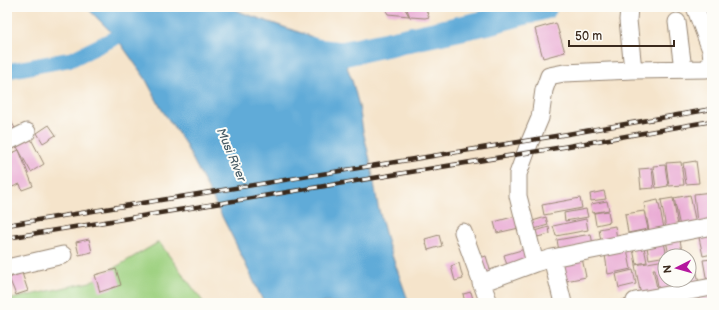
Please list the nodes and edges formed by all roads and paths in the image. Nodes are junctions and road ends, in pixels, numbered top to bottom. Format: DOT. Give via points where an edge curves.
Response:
graph roads {
  1 [pos="629,7"];
  2 [pos="694,7"];
  3 [pos="677,22"];
  4 [pos="712,60"];
  5 [pos="684,69"];
  6 [pos="633,70"];
  7 [pos="27,132"];
  8 [pos="7,142"];
  9 [pos="712,226"];
  10 [pos="463,232"];
  11 [pos="63,255"];
  12 [pos="552,258"];
  13 [pos="535,263"];
  14 [pos="7,268"];
  15 [pos="481,283"];
  16 [pos="712,288"];
  17 [pos="635,301"];
  18 [pos="489,303"];
  19 [pos="563,303"];
  1 -- 6 [label="street"];
  2 -- 4 [label="street" via="711,50"];
  3 -- 5 [label="street"];
  4 -- 5 [label="street" via="706,69"];
  5 -- 6 [label="street"];
  6 -- 13 [label="street" via="549,76 540,118 518,174 518,196"];
  7 -- 8 [label="street"];
  9 -- 12 [label="street"];
  10 -- 15 [label="street"];
  11 -- 14 [label="street"];
  12 -- 13 [label="street"];
  12 -- 19 [label="street"];
  13 -- 15 [label="street"];
  15 -- 18 [label="street"];
  16 -- 17 [label="street"];
}
